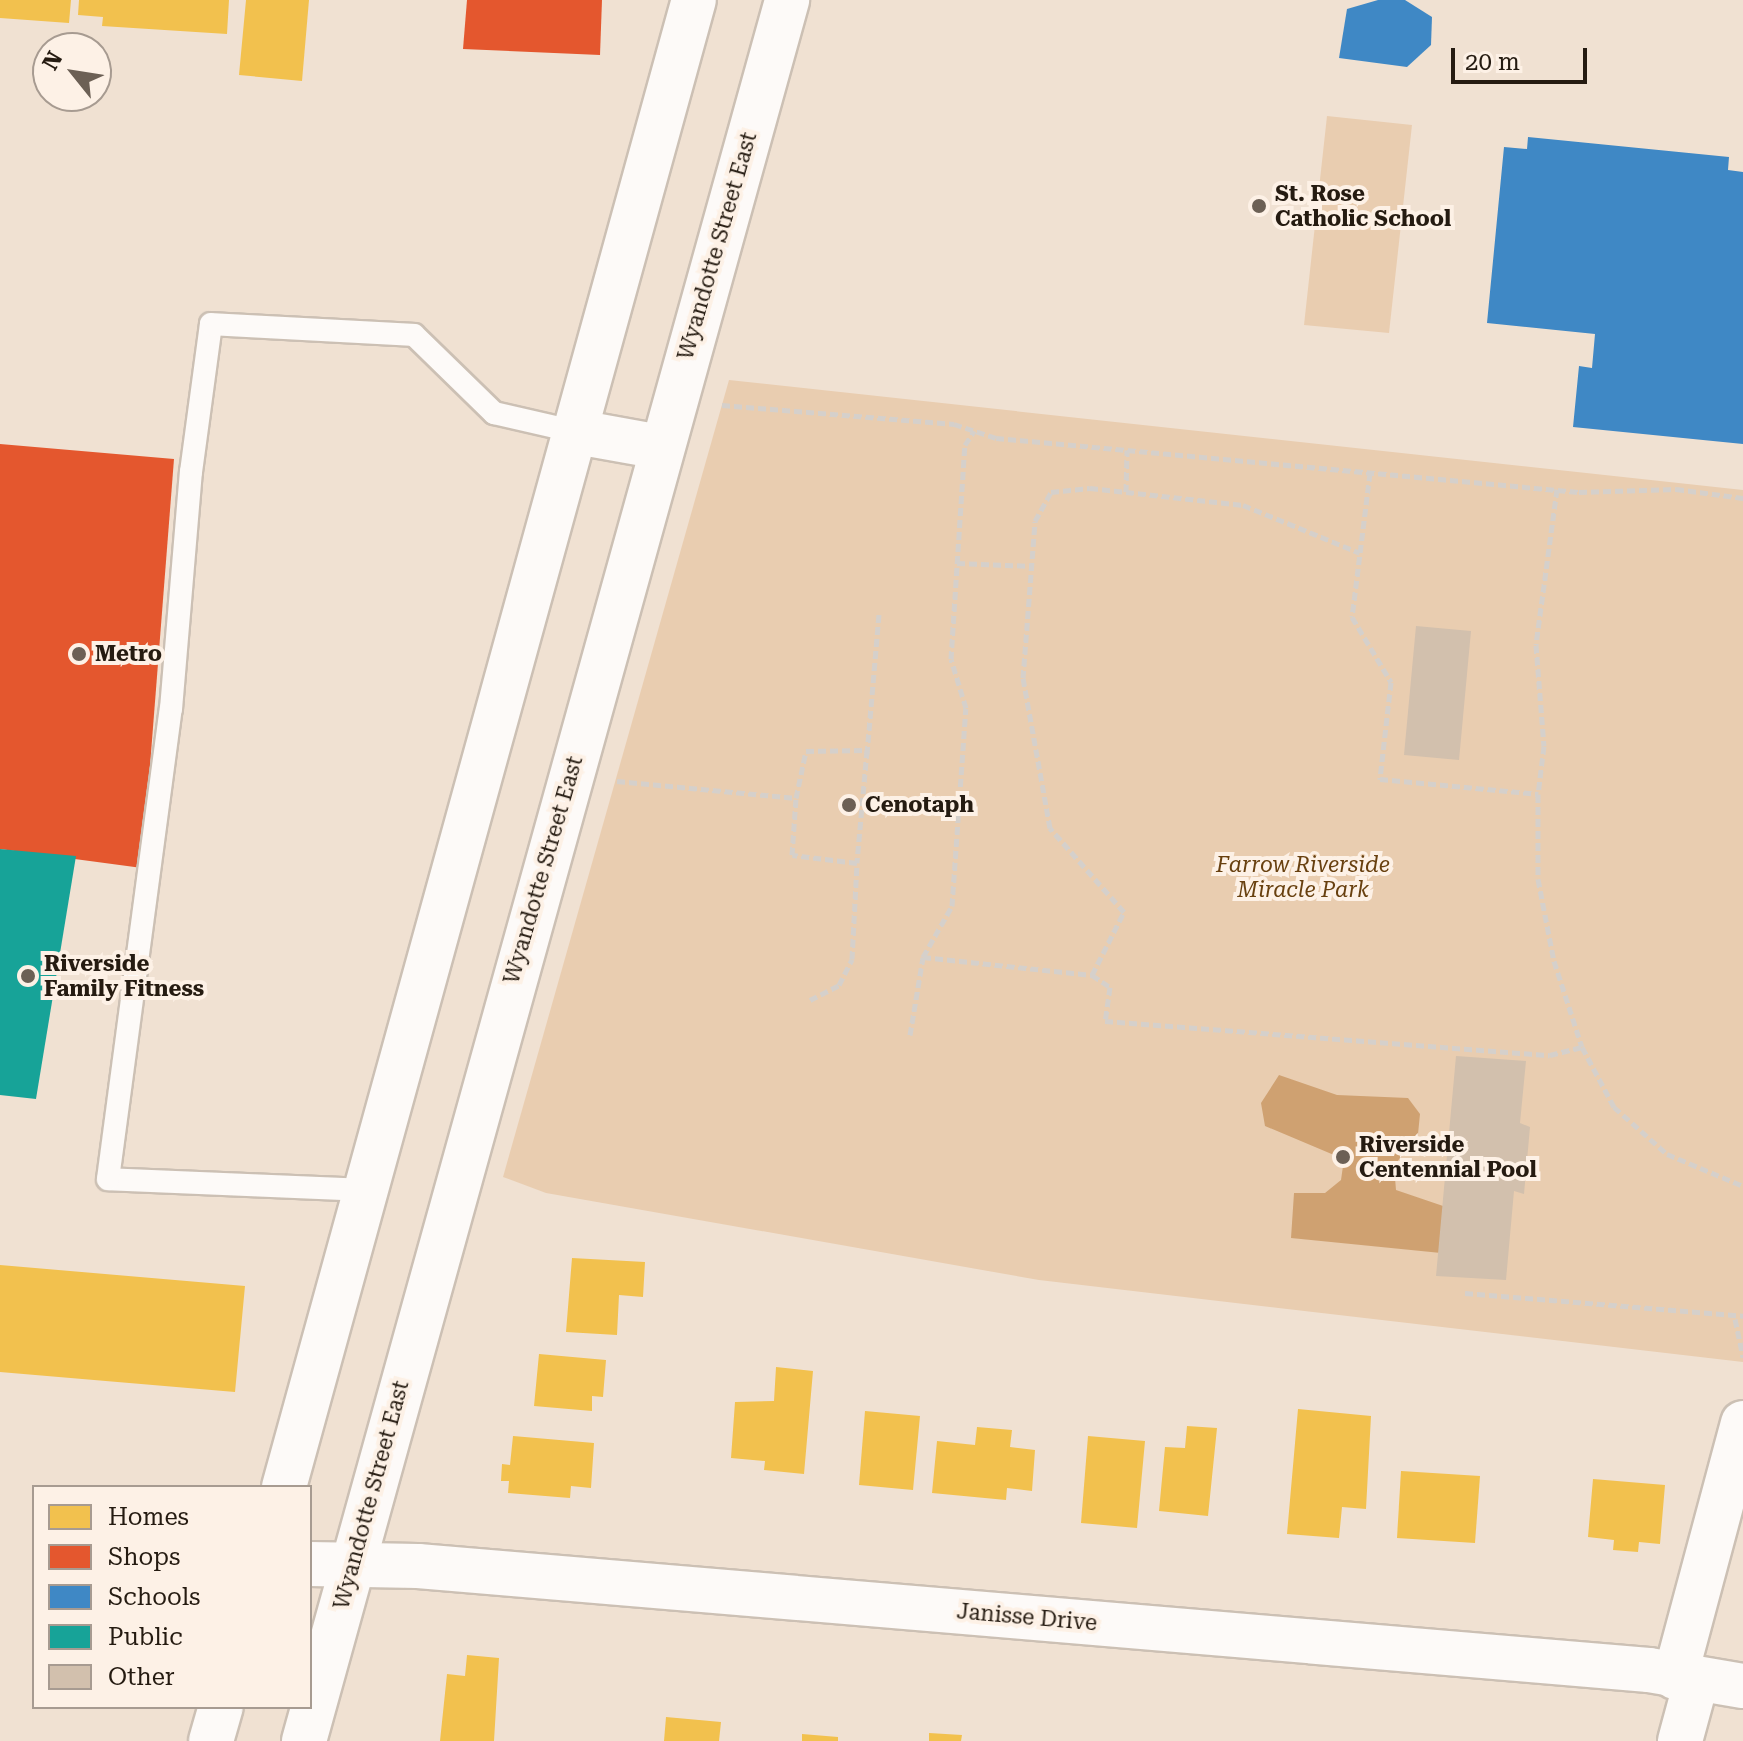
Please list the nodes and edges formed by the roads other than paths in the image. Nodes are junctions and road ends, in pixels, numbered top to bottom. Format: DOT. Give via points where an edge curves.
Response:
graph roads {
  1 [pos="694,0"];
  2 [pos="787,0"];
  3 [pos="577,432"];
  4 [pos="660,447"];
  5 [pos="368,1190"];
  6 [pos="1743,1423"];
  7 [pos="285,1485"];
  8 [pos="331,1566"];
  9 [pos="1685,1679"];
  10 [pos="1743,1686"];
  11 [pos="312,1689"];
  12 [pos="220,1709"];
  13 [pos="309,1709"];
  14 [pos="211,1741"];
  15 [pos="304,1741"];
  16 [pos="1680,1741"];
  1 -- 3 [label="main road"];
  2 -- 4 [label="main road, Wyandotte Street East"];
  3 -- 4 [label="main road"];
  3 -- 5 [label="main road"];
  3 -- 5 [label="lane" via="494,413 414,335 211,324 191,472 171,709 108,1179"];
  4 -- 8 [label="main road, Wyandotte Street East"];
  5 -- 7 [label="main road"];
  6 -- 9 [label="main road"];
  8 -- 9 [label="main road, Janisse Drive" via="450,1568 1649,1670"];
  8 -- 11 [label="main road, Wyandotte Street East"];
  9 -- 10 [label="main road, Janisse Drive"];
  9 -- 16 [label="main road"];
  12 -- 14 [label="main road"];
  13 -- 15 [label="main road, Wyandotte Street East"];
}
